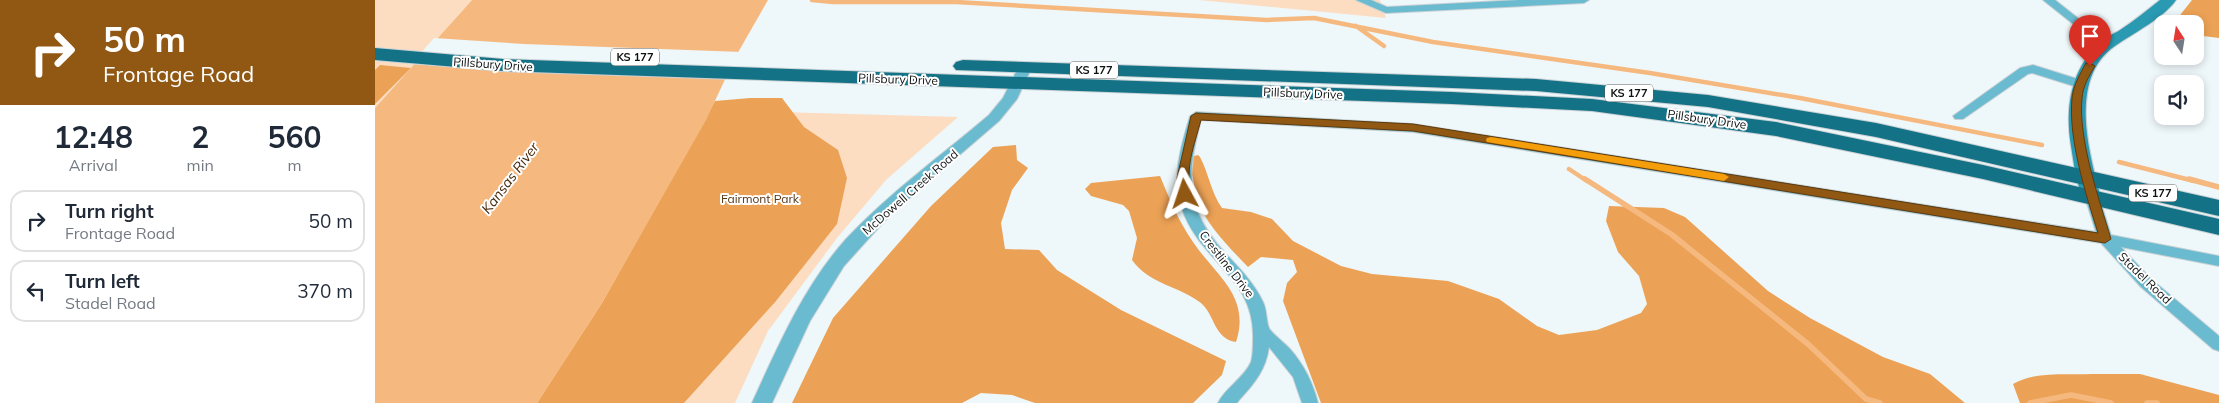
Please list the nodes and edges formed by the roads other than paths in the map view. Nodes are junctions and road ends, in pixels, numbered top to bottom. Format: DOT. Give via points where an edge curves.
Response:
graph roads {
  1 [pos="1361,0"];
  2 [pos="1585,0"];
  3 [pos="2048,0"];
  4 [pos="2169,0"];
  5 [pos="375,41"];
  6 [pos="2106,45"];
  7 [pos="375,54"];
  8 [pos="891,72"];
  9 [pos="1021,76"];
  10 [pos="2080,84"];
  11 [pos="1959,116"];
  12 [pos="2089,187"];
  13 [pos="2219,208"];
  14 [pos="2219,227"];
  15 [pos="2105,239"];
  16 [pos="2219,261"];
  17 [pos="1263,332"];
  18 [pos="2219,345"];
  19 [pos="762,403"];
  20 [pos="1226,403"];
  21 [pos="1310,403"];
  1 -- 2 [label="street" via="1386,10"];
  3 -- 6 [label="street"];
  4 -- 6 [label="main road"];
  5 -- 8 [label="highway, Pillsbury Drive / KS 177" via="505,52"];
  6 -- 10 [label="main road"];
  7 -- 8 [label="highway, Pillsbury Drive / KS 177" via="503,65"];
  8 -- 9 [label="highway, Pillsbury Drive / KS 177"];
  9 -- 12 [label="highway, Pillsbury Drive / KS 177" via="1536,85 1624,92 1708,101 1858,127"];
  9 -- 19 [label="street, McDowell Creek Road" via="1010,99 995,118 875,219 850,246 796,327"];
  10 -- 11 [label="street" via="2033,69 2024,71"];
  10 -- 12 [label="main road" via="2077,118"];
  12 -- 13 [label="highway, Pillsbury Drive / KS 177"];
  12 -- 14 [label="highway, Pillsbury Drive / KS 177"];
  12 -- 15 [label="street, Stadel Road"];
  15 -- 16 [label="street"];
  15 -- 17 [label="street, Crestline Drive" via="1413,128 1196,116 1182,178 1189,210 1203,236 1241,278 1259,306"];
  15 -- 18 [label="street, Stadel Road" via="2146,283"];
  17 -- 20 [label="street, Crestline Drive" via="1259,362"];
  17 -- 21 [label="street" via="1287,354"];
}
